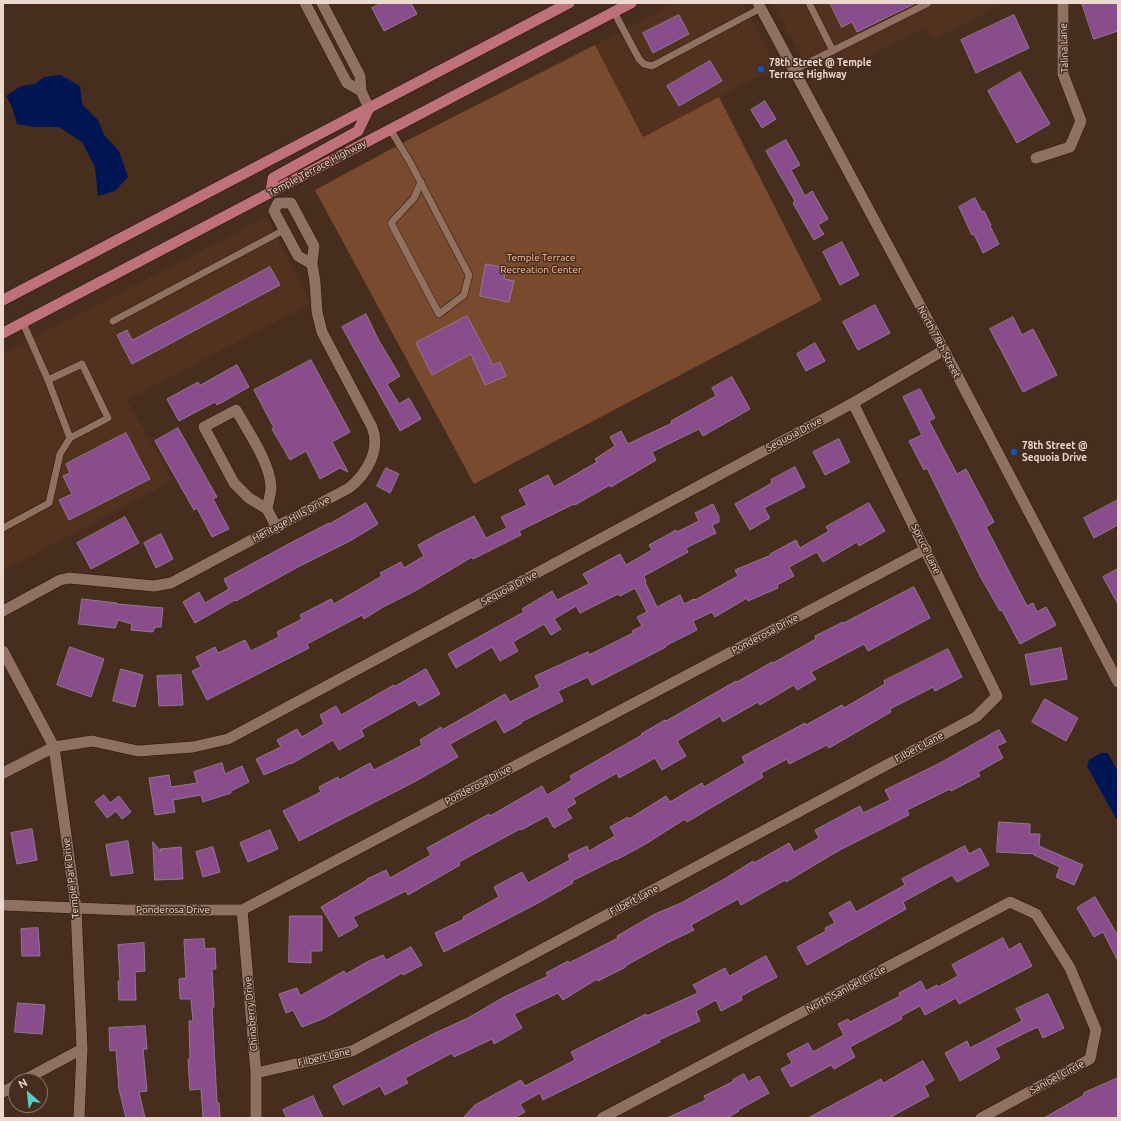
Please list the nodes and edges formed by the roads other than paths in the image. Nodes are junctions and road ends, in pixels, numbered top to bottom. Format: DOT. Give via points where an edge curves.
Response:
graph roads {
  1 [pos="305,3"];
  2 [pos="322,3"];
  3 [pos="569,3"];
  4 [pos="631,3"];
  5 [pos="809,3"];
  6 [pos="928,3"];
  7 [pos="1063,3"];
  8 [pos="759,6"];
  9 [pos="614,12"];
  10 [pos="833,51"];
  11 [pos="794,70"];
  12 [pos="360,91"];
  13 [pos="369,108"];
  14 [pos="390,129"];
  15 [pos="1036,158"];
  16 [pos="421,182"];
  17 [pos="272,192"];
  18 [pos="278,203"];
  19 [pos="284,230"];
  20 [pos="312,264"];
  21 [pos="3,300"];
  22 [pos="113,321"];
  23 [pos="23,322"];
  24 [pos="3,333"];
  25 [pos="944,350"];
  26 [pos="48,380"];
  27 [pos="853,403"];
  28 [pos="70,438"];
  29 [pos="267,509"];
  30 [pos="3,528"];
  31 [pos="277,528"];
  32 [pos="926,549"];
  33 [pos="3,611"];
  34 [pos="3,651"];
  35 [pos="1118,682"];
  36 [pos="997,696"];
  37 [pos="54,747"];
  38 [pos="3,774"];
  39 [pos="3,905"];
  40 [pos="76,908"];
  41 [pos="242,910"];
  42 [pos="1070,968"];
  43 [pos="82,1049"];
  44 [pos="37,1073"];
  45 [pos="256,1073"];
  46 [pos="79,1118"];
  47 [pos="256,1118"];
  48 [pos="602,1118"];
  49 [pos="981,1118"];
  1 -- 12 [label="street" via="347,83"];
  2 -- 12 [label="street" via="360,76"];
  3 -- 13 [label="main road"];
  4 -- 9 [label="main road, Temple Terrace Highway"];
  5 -- 10 [label="lane"];
  6 -- 10 [label="lane"];
  7 -- 15 [label="street, Talina Lane" via="1063,74 1081,121 1070,147"];
  8 -- 9 [label="lane" via="652,66 644,64 639,59"];
  8 -- 11 [label="street, North 78th Street"];
  9 -- 14 [label="main road, Temple Terrace Highway"];
  10 -- 11 [label="lane"];
  11 -- 25 [label="street, North 78th Street"];
  12 -- 13 [label="street"];
  13 -- 17 [label="main road" via="358,131 273,178"];
  13 -- 21 [label="main road"];
  14 -- 16 [label="lane"];
  14 -- 17 [label="main road, Temple Terrace Highway"];
  16 -- 16 [label="lane" via="468,275 464,295 440,314 392,223 414,198"];
  17 -- 18 [label="street"];
  17 -- 23 [label="main road, Temple Terrace Highway"];
  18 -- 19 [label="street" via="274,211"];
  18 -- 20 [label="street, Heritage Hills Drive" via="291,203 314,246"];
  19 -- 20 [label="street" via="298,256"];
  19 -- 22 [label="lane"];
  20 -- 31 [label="street, Heritage Hills Drive" via="317,312 322,332 376,435 376,444 368,465 349,488"];
  23 -- 24 [label="main road, Temple Terrace Highway"];
  23 -- 26 [label="lane"];
  25 -- 27 [label="street, Sequoia Drive"];
  25 -- 35 [label="street, North 78th Street"];
  26 -- 28 [label="lane"];
  26 -- 28 [label="lane" via="82,364 108,418"];
  27 -- 32 [label="street, Spruce Lane"];
  27 -- 37 [label="street, Sequoia Drive" via="228,739 193,747 138,751 92,741"];
  28 -- 30 [label="lane" via="60,454 49,503"];
  29 -- 29 [label="street" via="271,488 270,476 236,410 204,427 234,483 249,498"];
  29 -- 31 [label="street"];
  31 -- 33 [label="street, Heritage Hills Drive" via="162,586 69,578 60,580"];
  32 -- 36 [label="street, Spruce Lane"];
  32 -- 41 [label="street, Ponderosa Drive"];
  34 -- 37 [label="street, Temple Park Drive"];
  36 -- 45 [label="street, Filbert Lane" via="976,717 352,1051"];
  37 -- 38 [label="street, Sequoia Drive"];
  37 -- 40 [label="street, Temple Park Drive"];
  39 -- 40 [label="street, Ponderosa Drive"];
  40 -- 41 [label="street, Ponderosa Drive"];
  40 -- 43 [label="street, Temple Park Drive"];
  41 -- 45 [label="street, Chinaberry Drive"];
  42 -- 48 [label="street, North Sanibel Circle" via="1036,914 1010,902"];
  42 -- 49 [label="street, Sanibel Circle" via="1096,1030 1090,1059"];
  43 -- 44 [label="street"];
  43 -- 46 [label="street, Temple Park Drive"];
  45 -- 47 [label="street, Chinaberry Drive"];
}
